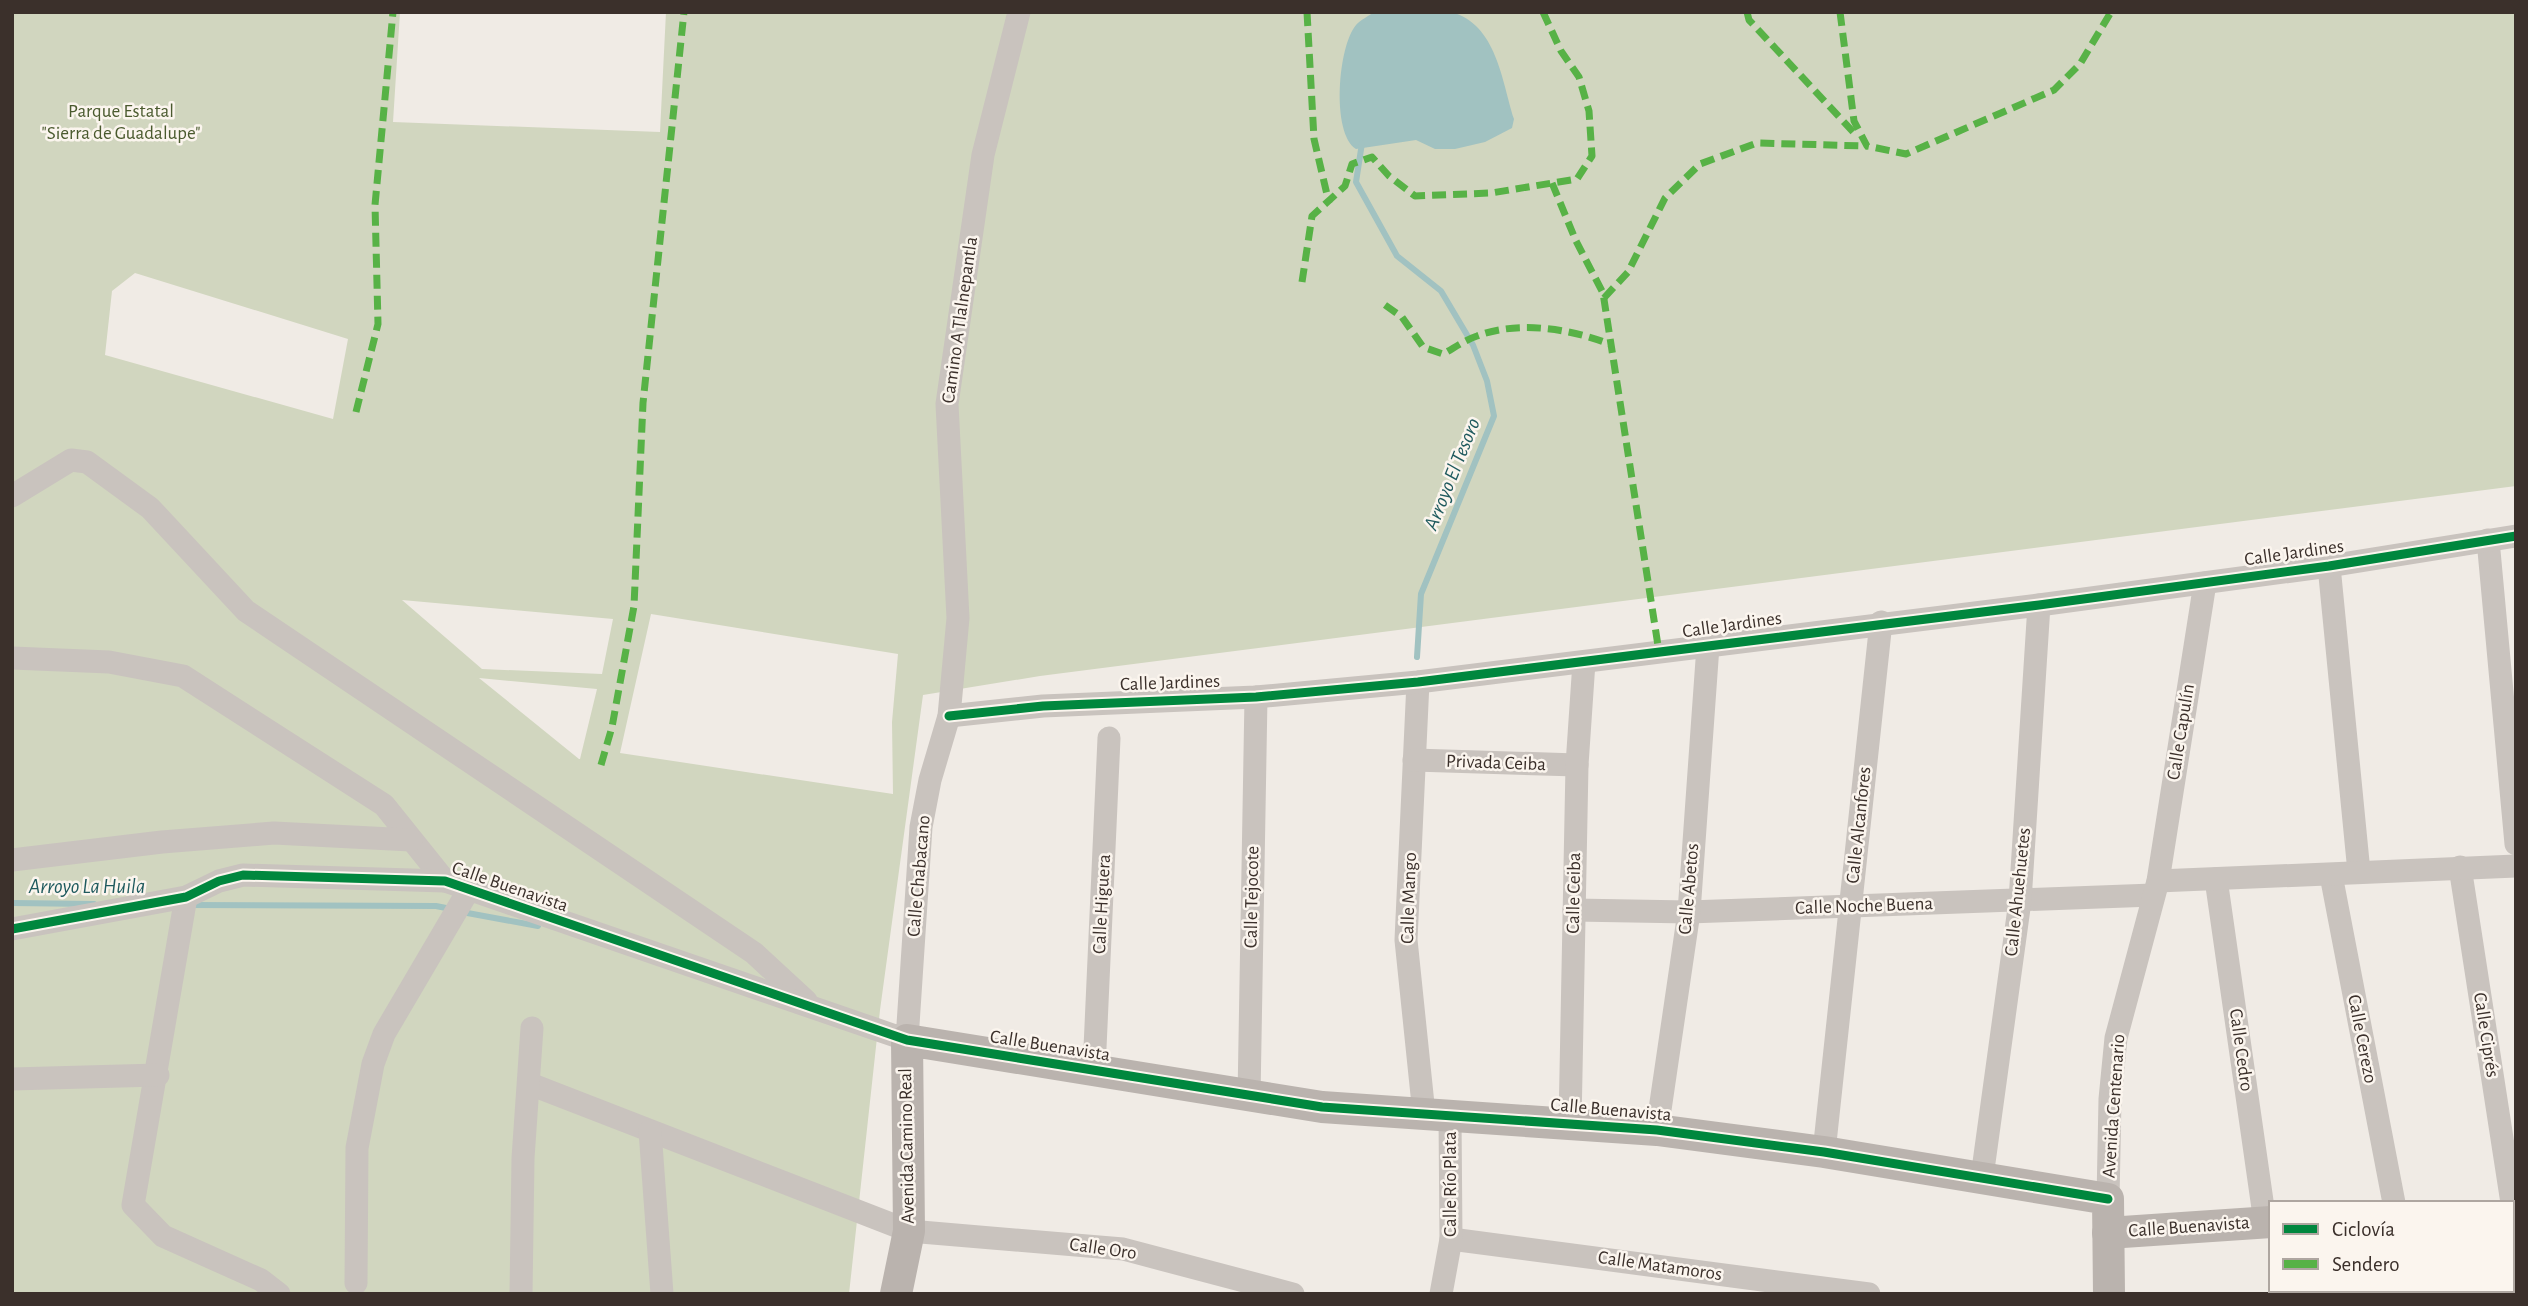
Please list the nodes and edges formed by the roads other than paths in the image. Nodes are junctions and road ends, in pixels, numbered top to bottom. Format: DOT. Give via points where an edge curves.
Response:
graph roads {
  1 [pos="1019,12"];
  2 [pos="12,496"];
  3 [pos="2516,536"];
  4 [pos="2488,540"];
  5 [pos="2329,566"];
  6 [pos="2205,583"];
  7 [pos="2039,605"];
  8 [pos="1881,622"];
  9 [pos="1708,646"];
  10 [pos="12,658"];
  11 [pos="1584,662"];
  12 [pos="1418,682"];
  13 [pos="1255,697"];
  14 [pos="949,716"];
  15 [pos="1109,738"];
  16 [pos="1414,760"];
  17 [pos="1577,765"];
  18 [pos="411,840"];
  19 [pos="2516,844"];
  20 [pos="12,860"];
  21 [pos="2516,866"];
  22 [pos="2460,867"];
  23 [pos="2359,872"];
  24 [pos="2331,875"];
  25 [pos="2216,879"];
  26 [pos="445,881"];
  27 [pos="2156,888"];
  28 [pos="468,891"];
  29 [pos="186,897"];
  30 [pos="2020,901"];
  31 [pos="1851,906"];
  32 [pos="1574,910"];
  33 [pos="1689,912"];
  34 [pos="12,929"];
  35 [pos="814,1008"];
  36 [pos="532,1028"];
  37 [pos="907,1040"];
  38 [pos="1094,1070"];
  39 [pos="158,1075"];
  40 [pos="12,1079"];
  41 [pos="530,1084"];
  42 [pos="1250,1097"];
  43 [pos="1437,1115"];
  44 [pos="1570,1124"];
  45 [pos="1657,1130"];
  46 [pos="650,1131"];
  47 [pos="1824,1152"];
  48 [pos="1982,1177"];
  49 [pos="2108,1199"];
  50 [pos="2394,1201"];
  51 [pos="2512,1201"];
  52 [pos="2268,1222"];
  53 [pos="909,1231"];
  54 [pos="2108,1233"];
  55 [pos="1451,1239"];
  56 [pos="356,1283"];
  57 [pos="279,1294"];
  58 [pos="521,1294"];
  59 [pos="662,1294"];
  60 [pos="896,1294"];
  61 [pos="1293,1294"];
  62 [pos="1441,1294"];
  63 [pos="1869,1294"];
  64 [pos="2109,1294"];
  1 -- 14 [label="street, Camino A Tlalnepantla" via="984,155 947,404 958,618"];
  2 -- 35 [label="street" via="71,460 87,462 149,508 246,611 754,953"];
  3 -- 4 [label="street, Calle Jardines"];
  4 -- 5 [label="street, Calle Jardines"];
  4 -- 19 [label="street"];
  5 -- 6 [label="street, Calle Jardines"];
  5 -- 23 [label="street"];
  6 -- 7 [label="street, Calle Jardines"];
  6 -- 27 [label="street, Calle Capulín"];
  7 -- 8 [label="street, Calle Jardines"];
  7 -- 30 [label="street, Calle Ahuehuetes"];
  8 -- 9 [label="street, Calle Jardines"];
  8 -- 31 [label="street, Calle Alcanfores"];
  9 -- 11 [label="street, Calle Jardines"];
  9 -- 33 [label="street, Calle Abetos"];
  10 -- 18 [label="street" via="109,662 183,676 384,805"];
  11 -- 12 [label="street, Calle Jardines"];
  11 -- 17 [label="street, Calle Ceiba"];
  12 -- 13 [label="street, Calle Jardines"];
  12 -- 16 [label="street, Calle Mango"];
  13 -- 14 [label="street, Calle Jardines" via="1043,706"];
  13 -- 42 [label="street, Calle Tejocote"];
  14 -- 37 [label="street, Calle Chabacano" via="921,827"];
  15 -- 38 [label="street, Calle Higuera"];
  16 -- 17 [label="street, Privada Ceiba"];
  16 -- 43 [label="street, Calle Mango" via="1406,940"];
  17 -- 32 [label="street, Calle Ceiba"];
  18 -- 20 [label="street" via="274,833"];
  18 -- 26 [label="street"];
  21 -- 22 [label="street, Calle Noche Buena"];
  22 -- 23 [label="street, Calle Noche Buena"];
  22 -- 51 [label="street, Calle Ciprés"];
  23 -- 24 [label="street, Calle Noche Buena"];
  24 -- 25 [label="street, Calle Noche Buena"];
  24 -- 50 [label="street, Calle Cerezo"];
  25 -- 27 [label="street, Calle Noche Buena"];
  25 -- 52 [label="street, Calle Cedro"];
  26 -- 28 [label="street, Calle Buenavista"];
  26 -- 29 [label="street, Calle Buenavista" via="243,875"];
  27 -- 30 [label="street, Calle Noche Buena"];
  27 -- 49 [label="street, Avenida Centenario" via="2116,1038"];
  28 -- 35 [label="street, Calle Buenavista"];
  28 -- 56 [label="street" via="384,1034 373,1064 358,1148"];
  29 -- 34 [label="street, Calle Buenavista"];
  29 -- 39 [label="street"];
  30 -- 31 [label="street, Calle Noche Buena"];
  30 -- 48 [label="street, Calle Ahuehuetes"];
  31 -- 33 [label="street, Calle Noche Buena"];
  31 -- 47 [label="street, Calle Alcanfores"];
  32 -- 33 [label="street, Calle Noche Buena"];
  32 -- 44 [label="street, Calle Ceiba"];
  33 -- 45 [label="street, Calle Abetos"];
  35 -- 37 [label="street, Calle Buenavista"];
  36 -- 41 [label="street"];
  37 -- 38 [label="street, Calle Buenavista"];
  37 -- 53 [label="street, Avenida Camino Real"];
  38 -- 42 [label="street, Calle Buenavista"];
  39 -- 40 [label="street"];
  39 -- 57 [label="street" via="133,1205 163,1236 261,1280"];
  41 -- 46 [label="street, Calle Oro"];
  41 -- 58 [label="street" via="523,1158"];
  42 -- 43 [label="street, Calle Buenavista"];
  43 -- 44 [label="street, Calle Buenavista"];
  43 -- 55 [label="street, Calle Río Plata"];
  44 -- 45 [label="street, Calle Buenavista"];
  45 -- 47 [label="street, Calle Buenavista"];
  46 -- 53 [label="street, Calle Oro"];
  46 -- 59 [label="street"];
  47 -- 48 [label="street, Calle Buenavista"];
  48 -- 49 [label="street, Calle Buenavista"];
  49 -- 54 [label="street, Avenida Centenario"];
  52 -- 54 [label="street, Calle Buenavista"];
  53 -- 60 [label="street, Avenida Camino Real"];
  53 -- 61 [label="street, Calle Oro" via="1122,1249"];
  54 -- 64 [label="street, Avenida Centenario"];
  55 -- 62 [label="street, Calle Río Plata"];
  55 -- 63 [label="street, Calle Matamoros"];
}
